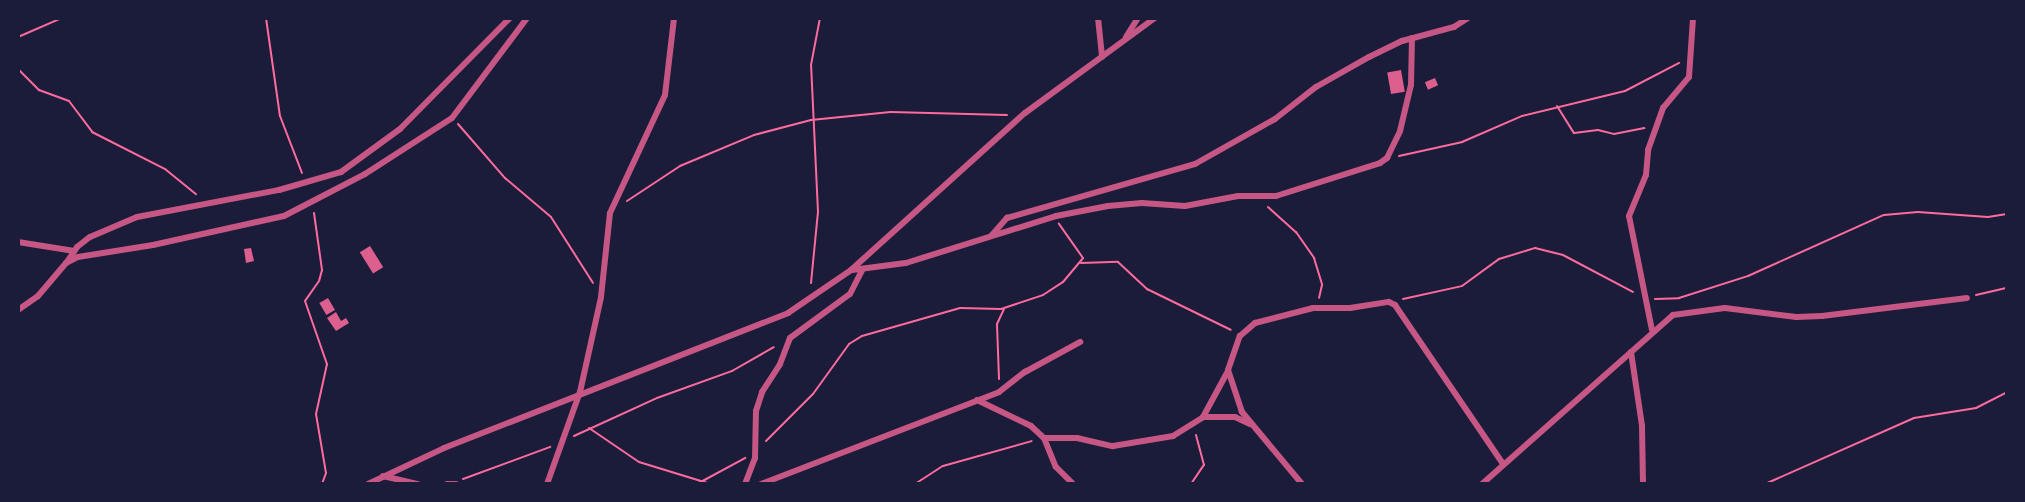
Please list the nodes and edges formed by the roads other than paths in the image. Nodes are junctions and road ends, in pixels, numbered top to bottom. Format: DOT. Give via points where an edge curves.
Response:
graph roads {
  1 [pos="510,18"];
  2 [pos="527,18"];
  3 [pos="674,18"];
  4 [pos="1098,18"];
  5 [pos="1138,18"];
  6 [pos="1155,18"];
  7 [pos="1468,18"];
  8 [pos="1693,18"];
  9 [pos="1412,38"];
  10 [pos="1122,42"];
  11 [pos="1102,57"];
  12 [pos="992,235"];
  13 [pos="18,242"];
  14 [pos="74,251"];
  15 [pos="66,263"];
  16 [pos="851,270"];
  17 [pos="862,270"];
  18 [pos="1967,298"];
  19 [pos="18,310"];
  20 [pos="1652,330"];
  21 [pos="1080,342"];
  22 [pos="1631,352"];
  23 [pos="1228,370"];
  24 [pos="580,392"];
  25 [pos="977,400"];
  26 [pos="1203,417"];
  27 [pos="1250,424"];
  28 [pos="1044,438"];
  29 [pos="1503,464"];
  30 [pos="383,476"];
  31 [pos="368,484"];
  32 [pos="418,484"];
  33 [pos="447,484"];
  34 [pos="451,484"];
  35 [pos="456,484"];
  36 [pos="547,484"];
  37 [pos="745,484"];
  38 [pos="761,484"];
  39 [pos="1073,484"];
  40 [pos="1302,484"];
  41 [pos="1482,484"];
  42 [pos="1644,484"];
  1 -- 14 [label="street" via="400,129 341,172 306,184 204,203 111,227"];
  2 -- 15 [label="street" via="452,118 311,203 284,216 78,257"];
  3 -- 24 [label="street" via="665,95 610,213 601,297"];
  4 -- 11 [label="street"];
  5 -- 10 [label="street"];
  6 -- 10 [label="street"];
  7 -- 9 [label="street" via="1442,31"];
  8 -- 20 [label="street" via="1687,82 1666,102 1654,134 1649,168 1629,216"];
  9 -- 12 [label="street" via="1316,87 1275,119 1195,164 1007,218"];
  9 -- 12 [label="street" via="1411,85 1400,131 1387,158 1288,194 1253,195 1185,206 1142,202 1108,206"];
  10 -- 11 [label="street"];
  11 -- 16 [label="street" via="1025,114"];
  12 -- 17 [label="street" via="906,263"];
  13 -- 14 [label="street"];
  14 -- 15 [label="street"];
  15 -- 19 [label="street" via="38,296"];
  16 -- 17 [label="street"];
  16 -- 24 [label="street" via="788,313"];
  17 -- 37 [label="street" via="850,294 790,338 759,402 755,451"];
  18 -- 20 [label="street" via="1822,316 1796,317 1725,308 1690,310 1673,315"];
  20 -- 22 [label="street"];
  21 -- 25 [label="street" via="999,392"];
  22 -- 29 [label="street"];
  22 -- 42 [label="street"];
  23 -- 26 [label="street"];
  23 -- 27 [label="street" via="1234,395"];
  23 -- 29 [label="street" via="1243,333 1267,319 1313,308 1389,302 1395,305"];
  24 -- 30 [label="street"];
  24 -- 36 [label="street"];
  25 -- 28 [label="street" via="1031,426"];
  25 -- 38 [label="street"];
  26 -- 27 [label="street" via="1235,417"];
  26 -- 28 [label="street" via="1173,436 1123,445"];
  27 -- 40 [label="street"];
  28 -- 39 [label="street" via="1056,467"];
  29 -- 41 [label="street"];
  30 -- 31 [label="street"];
  30 -- 32 [label="street"];
  33 -- 34 [label="street"];
  34 -- 35 [label="street"];
}
